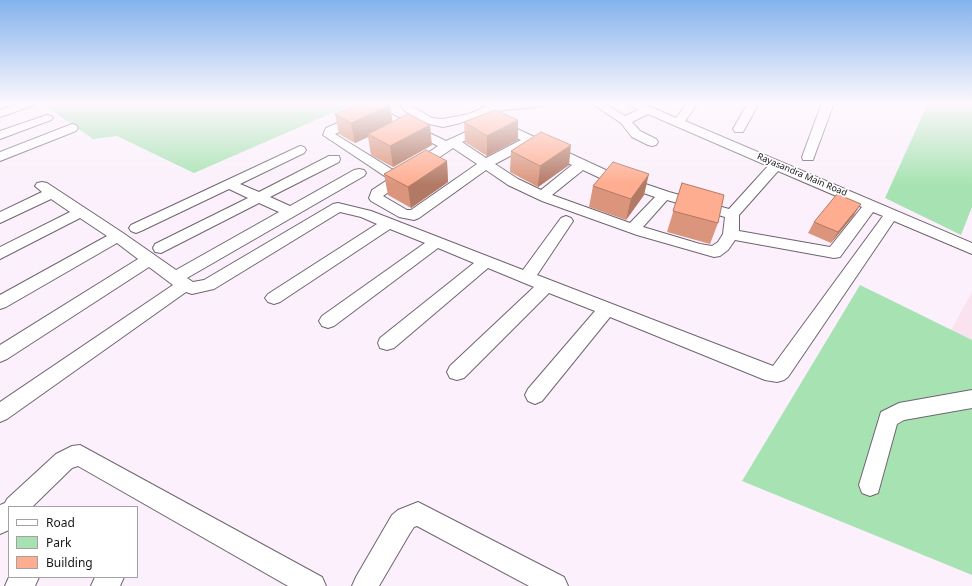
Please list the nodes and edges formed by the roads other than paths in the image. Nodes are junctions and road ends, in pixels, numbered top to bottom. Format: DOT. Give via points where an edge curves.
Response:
graph roads {
  1 [pos="13,130"];
  2 [pos="66,130"];
  3 [pos="331,130"];
  4 [pos="420,130"];
  5 [pos="479,130"];
  6 [pos="511,130"];
  7 [pos="633,130"];
  8 [pos="696,130"];
  9 [pos="818,130"];
  10 [pos="0,135"];
  11 [pos="531,140"];
  12 [pos="652,142"];
  13 [pos="450,144"];
  14 [pos="300,150"];
  15 [pos="1,156"];
  16 [pos="808,157"];
  17 [pos="334,159"];
  18 [pos="424,161"];
  19 [pos="485,164"];
  20 [pos="777,164"];
  21 [pos="581,165"];
  22 [pos="436,168"];
  23 [pos="359,173"];
  24 [pos="448,174"];
  25 [pos="398,179"];
  26 [pos="461,182"];
  27 [pos="230,184"];
  28 [pos="664,195"];
  29 [pos="542,196"];
  30 [pos="259,197"];
  31 [pos="871,205"];
  32 [pos="80,212"];
  33 [pos="290,212"];
  34 [pos="732,214"];
  35 [pos="892,214"];
  36 [pos="0,218"];
  37 [pos="566,221"];
  38 [pos="389,223"];
  39 [pos="136,228"];
  40 [pos="633,229"];
  41 [pos="731,234"];
  42 [pos="118,236"];
  43 [pos="436,242"];
  44 [pos="972,249"];
  45 [pos="0,254"];
  46 [pos="156,254"];
  47 [pos="487,262"];
  48 [pos="527,277"];
  49 [pos="181,281"];
  50 [pos="546,285"];
  51 [pos="274,298"];
  52 [pos="0,304"];
  53 [pos="607,309"];
  54 [pos="328,321"];
  55 [pos="387,343"];
  56 [pos="0,354"];
  57 [pos="457,372"];
  58 [pos="535,395"];
  59 [pos="972,399"];
  60 [pos="0,413"];
  61 [pos="870,485"];
  62 [pos="16,506"];
  63 [pos="8,514"];
  64 [pos="0,522"];
  65 [pos="25,578"];
  66 [pos="110,578"];
  67 [pos="18,586"];
  68 [pos="104,586"];
  69 [pos="313,586"];
  70 [pos="365,586"];
  71 [pos="555,586"];
  1 -- 10 [label="street"];
  2 -- 15 [label="street"];
  3 -- 25 [label="street" via="329,135"];
  4 -- 13 [label="street"];
  5 -- 13 [label="street"];
  6 -- 11 [label="street"];
  7 -- 12 [label="street"];
  8 -- 20 [label="street, Rayasandra Main Road"];
  9 -- 16 [label="street"];
  11 -- 19 [label="street"];
  11 -- 21 [label="street"];
  13 -- 18 [label="street"];
  13 -- 19 [label="street"];
  14 -- 27 [label="street"];
  17 -- 30 [label="street"];
  18 -- 22 [label="street"];
  18 -- 25 [label="street"];
  19 -- 26 [label="street"];
  19 -- 29 [label="street"];
  20 -- 31 [label="street, Rayasandra Main Road"];
  20 -- 34 [label="street"];
  21 -- 28 [label="street"];
  21 -- 29 [label="street"];
  23 -- 33 [label="street"];
  24 -- 26 [label="street"];
  25 -- 26 [label="street" via="377,193 376,198 411,216"];
  27 -- 30 [label="street"];
  27 -- 39 [label="street"];
  28 -- 34 [label="street"];
  28 -- 40 [label="street"];
  29 -- 40 [label="street"];
  30 -- 33 [label="street"];
  30 -- 46 [label="street"];
  31 -- 35 [label="street, Rayasandra Main Road"];
  31 -- 41 [label="street" via="834,253"];
  32 -- 36 [label="street" via="47,189"];
  32 -- 42 [label="street"];
  32 -- 45 [label="street"];
  33 -- 49 [label="street"];
  34 -- 41 [label="street"];
  35 -- 44 [label="street, Rayasandra Main Road"];
  35 -- 53 [label="street" via="781,372 777,374"];
  37 -- 48 [label="street"];
  38 -- 43 [label="street"];
  38 -- 49 [label="street" via="338,207 208,285 192,288"];
  38 -- 51 [label="street"];
  40 -- 41 [label="street" via="714,252 723,246"];
  42 -- 46 [label="street"];
  42 -- 52 [label="street"];
  43 -- 47 [label="street"];
  43 -- 54 [label="street"];
  46 -- 49 [label="street"];
  46 -- 56 [label="street"];
  47 -- 48 [label="street"];
  47 -- 55 [label="street"];
  48 -- 50 [label="street"];
  49 -- 60 [label="street"];
  50 -- 53 [label="street"];
  50 -- 57 [label="street"];
  53 -- 58 [label="street"];
  59 -- 61 [label="street" via="899,412 888,419"];
  62 -- 69 [label="street" via="64,460 80,455"];
  63 -- 64 [label="street"];
  65 -- 67 [label="street"];
  66 -- 68 [label="street"];
  70 -- 71 [label="street" via="401,524 406,518 418,514"];
}
